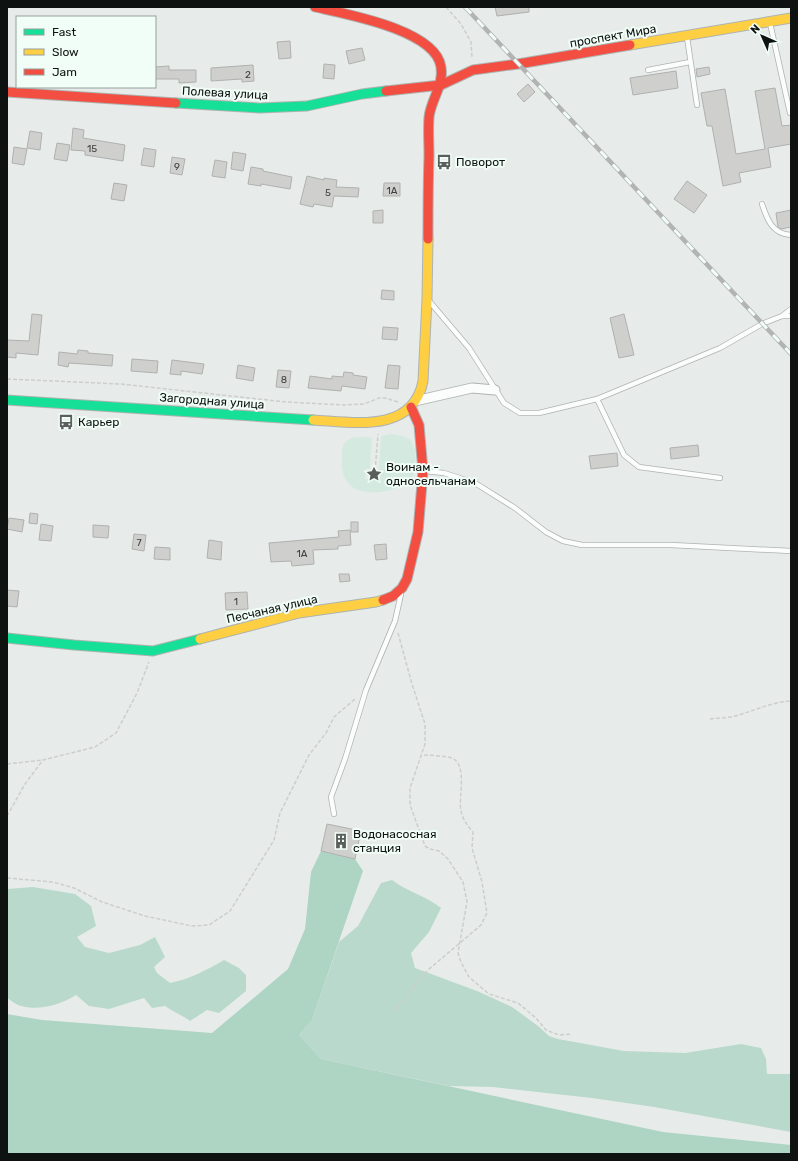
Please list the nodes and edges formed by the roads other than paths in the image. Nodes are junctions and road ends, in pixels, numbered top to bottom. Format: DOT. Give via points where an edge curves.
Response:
graph roads {
  1 [pos="315,7"];
  2 [pos="791,18"];
  3 [pos="770,22"];
  4 [pos="686,36"];
  5 [pos="690,62"];
  6 [pos="648,70"];
  7 [pos="441,85"];
  8 [pos="7,92"];
  9 [pos="697,105"];
  10 [pos="790,113"];
  11 [pos="762,204"];
  12 [pos="791,235"];
  13 [pos="427,299"];
  14 [pos="791,309"];
  15 [pos="782,316"];
  16 [pos="791,316"];
  17 [pos="496,390"];
  18 [pos="597,399"];
  19 [pos="7,400"];
  20 [pos="413,404"];
  21 [pos="424,471"];
  22 [pos="720,478"];
  23 [pos="791,551"];
  24 [pos="402,588"];
  25 [pos="7,638"];
  26 [pos="334,814"];
  1 -- 7 [label="street" via="371,21 409,34 426,43 440,58"];
  2 -- 3 [label="street, проспект Мира"];
  3 -- 4 [label="street, проспект Мира"];
  3 -- 10 [label="lane"];
  4 -- 5 [label="lane"];
  4 -- 7 [label="street, проспект Мира" via="473,70"];
  5 -- 6 [label="lane"];
  5 -- 9 [label="lane"];
  7 -- 8 [label="street, Полевая улица" via="362,94 307,106 260,108"];
  7 -- 13 [label="street" via="433,98 428,118"];
  11 -- 12 [label="lane" via="768,222 777,231"];
  13 -- 17 [label="lane" via="469,348"];
  13 -- 20 [label="street" via="423,381 421,392"];
  14 -- 15 [label="lane"];
  15 -- 16 [label="lane"];
  15 -- 18 [label="lane" via="762,324 720,348"];
  17 -- 18 [label="lane" via="504,403 520,413 539,414"];
  17 -- 20 [label="street" via="472,388"];
  18 -- 22 [label="lane" via="624,455 639,467"];
  19 -- 20 [label="street, Загородная улица" via="362,423 379,422 399,416"];
  20 -- 21 [label="street" via="419,425"];
  21 -- 23 [label="lane" via="444,473 475,483 563,541 582,545 670,545"];
  21 -- 24 [label="street" via="418,532 407,578"];
  24 -- 25 [label="street, Песчаная улица" via="394,596 376,602 299,613 154,651"];
  24 -- 26 [label="lane" via="395,622 366,690 330,797"];
}
